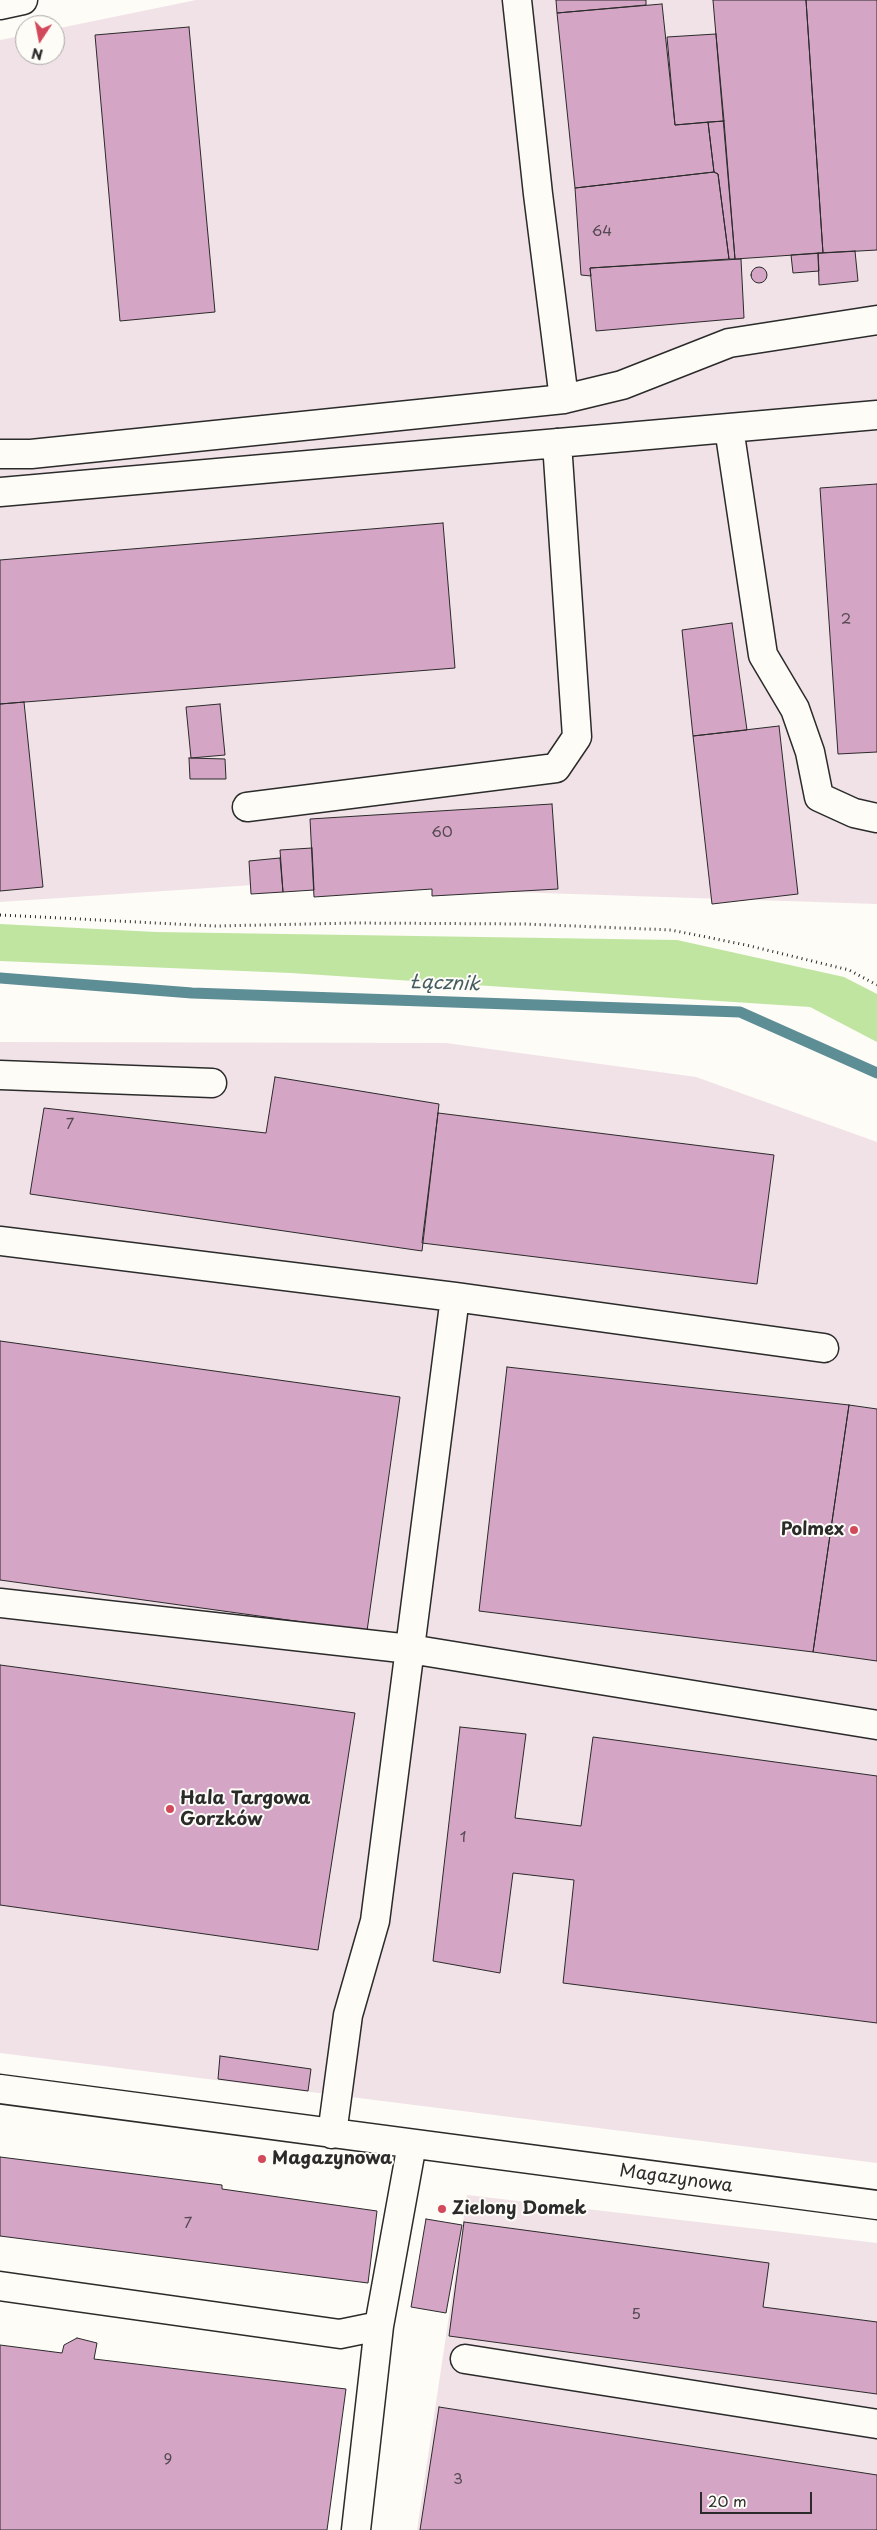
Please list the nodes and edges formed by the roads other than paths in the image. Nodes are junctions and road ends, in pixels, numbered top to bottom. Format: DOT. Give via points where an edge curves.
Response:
graph roads {
  1 [pos="23,0"];
  2 [pos="517,0"];
  3 [pos="0,4"];
  4 [pos="877,320"];
  5 [pos="564,399"];
  6 [pos="877,415"];
  7 [pos="730,428"];
  8 [pos="557,443"];
  9 [pos="0,454"];
  10 [pos="0,492"];
  11 [pos="247,807"];
  12 [pos="877,818"];
  13 [pos="0,1075"];
  14 [pos="212,1083"];
  15 [pos="0,1241"];
  16 [pos="455,1297"];
  17 [pos="824,1348"];
  18 [pos="0,1603"];
  19 [pos="410,1649"];
  20 [pos="877,1725"];
  21 [pos="0,2089"];
  22 [pos="332,2134"];
  23 [pos="412,2144"];
  24 [pos="877,2206"];
  25 [pos="0,2286"];
  26 [pos="379,2326"];
  27 [pos="465,2359"];
  28 [pos="877,2424"];
  29 [pos="356,2530"];
  1 -- 3 [label="street"];
  2 -- 5 [label="street"];
  4 -- 5 [label="street" via="729,343 622,385"];
  5 -- 9 [label="street" via="31,454"];
  6 -- 7 [label="street"];
  7 -- 8 [label="street"];
  7 -- 12 [label="street" via="763,655 795,709 810,752 819,797 854,813"];
  8 -- 10 [label="street"];
  8 -- 11 [label="street" via="577,737 556,768"];
  13 -- 14 [label="street"];
  15 -- 16 [label="street"];
  16 -- 17 [label="street"];
  16 -- 19 [label="street"];
  18 -- 19 [label="street"];
  19 -- 20 [label="street"];
  19 -- 22 [label="street" via="375,1921 348,2015"];
  21 -- 22 [label="street, Magazynowa"];
  22 -- 23 [label="street, Magazynowa"];
  23 -- 24 [label="street, Magazynowa"];
  23 -- 26 [label="street"];
  25 -- 26 [label="street" via="340,2334"];
  26 -- 29 [label="street"];
  27 -- 28 [label="street"];
}
